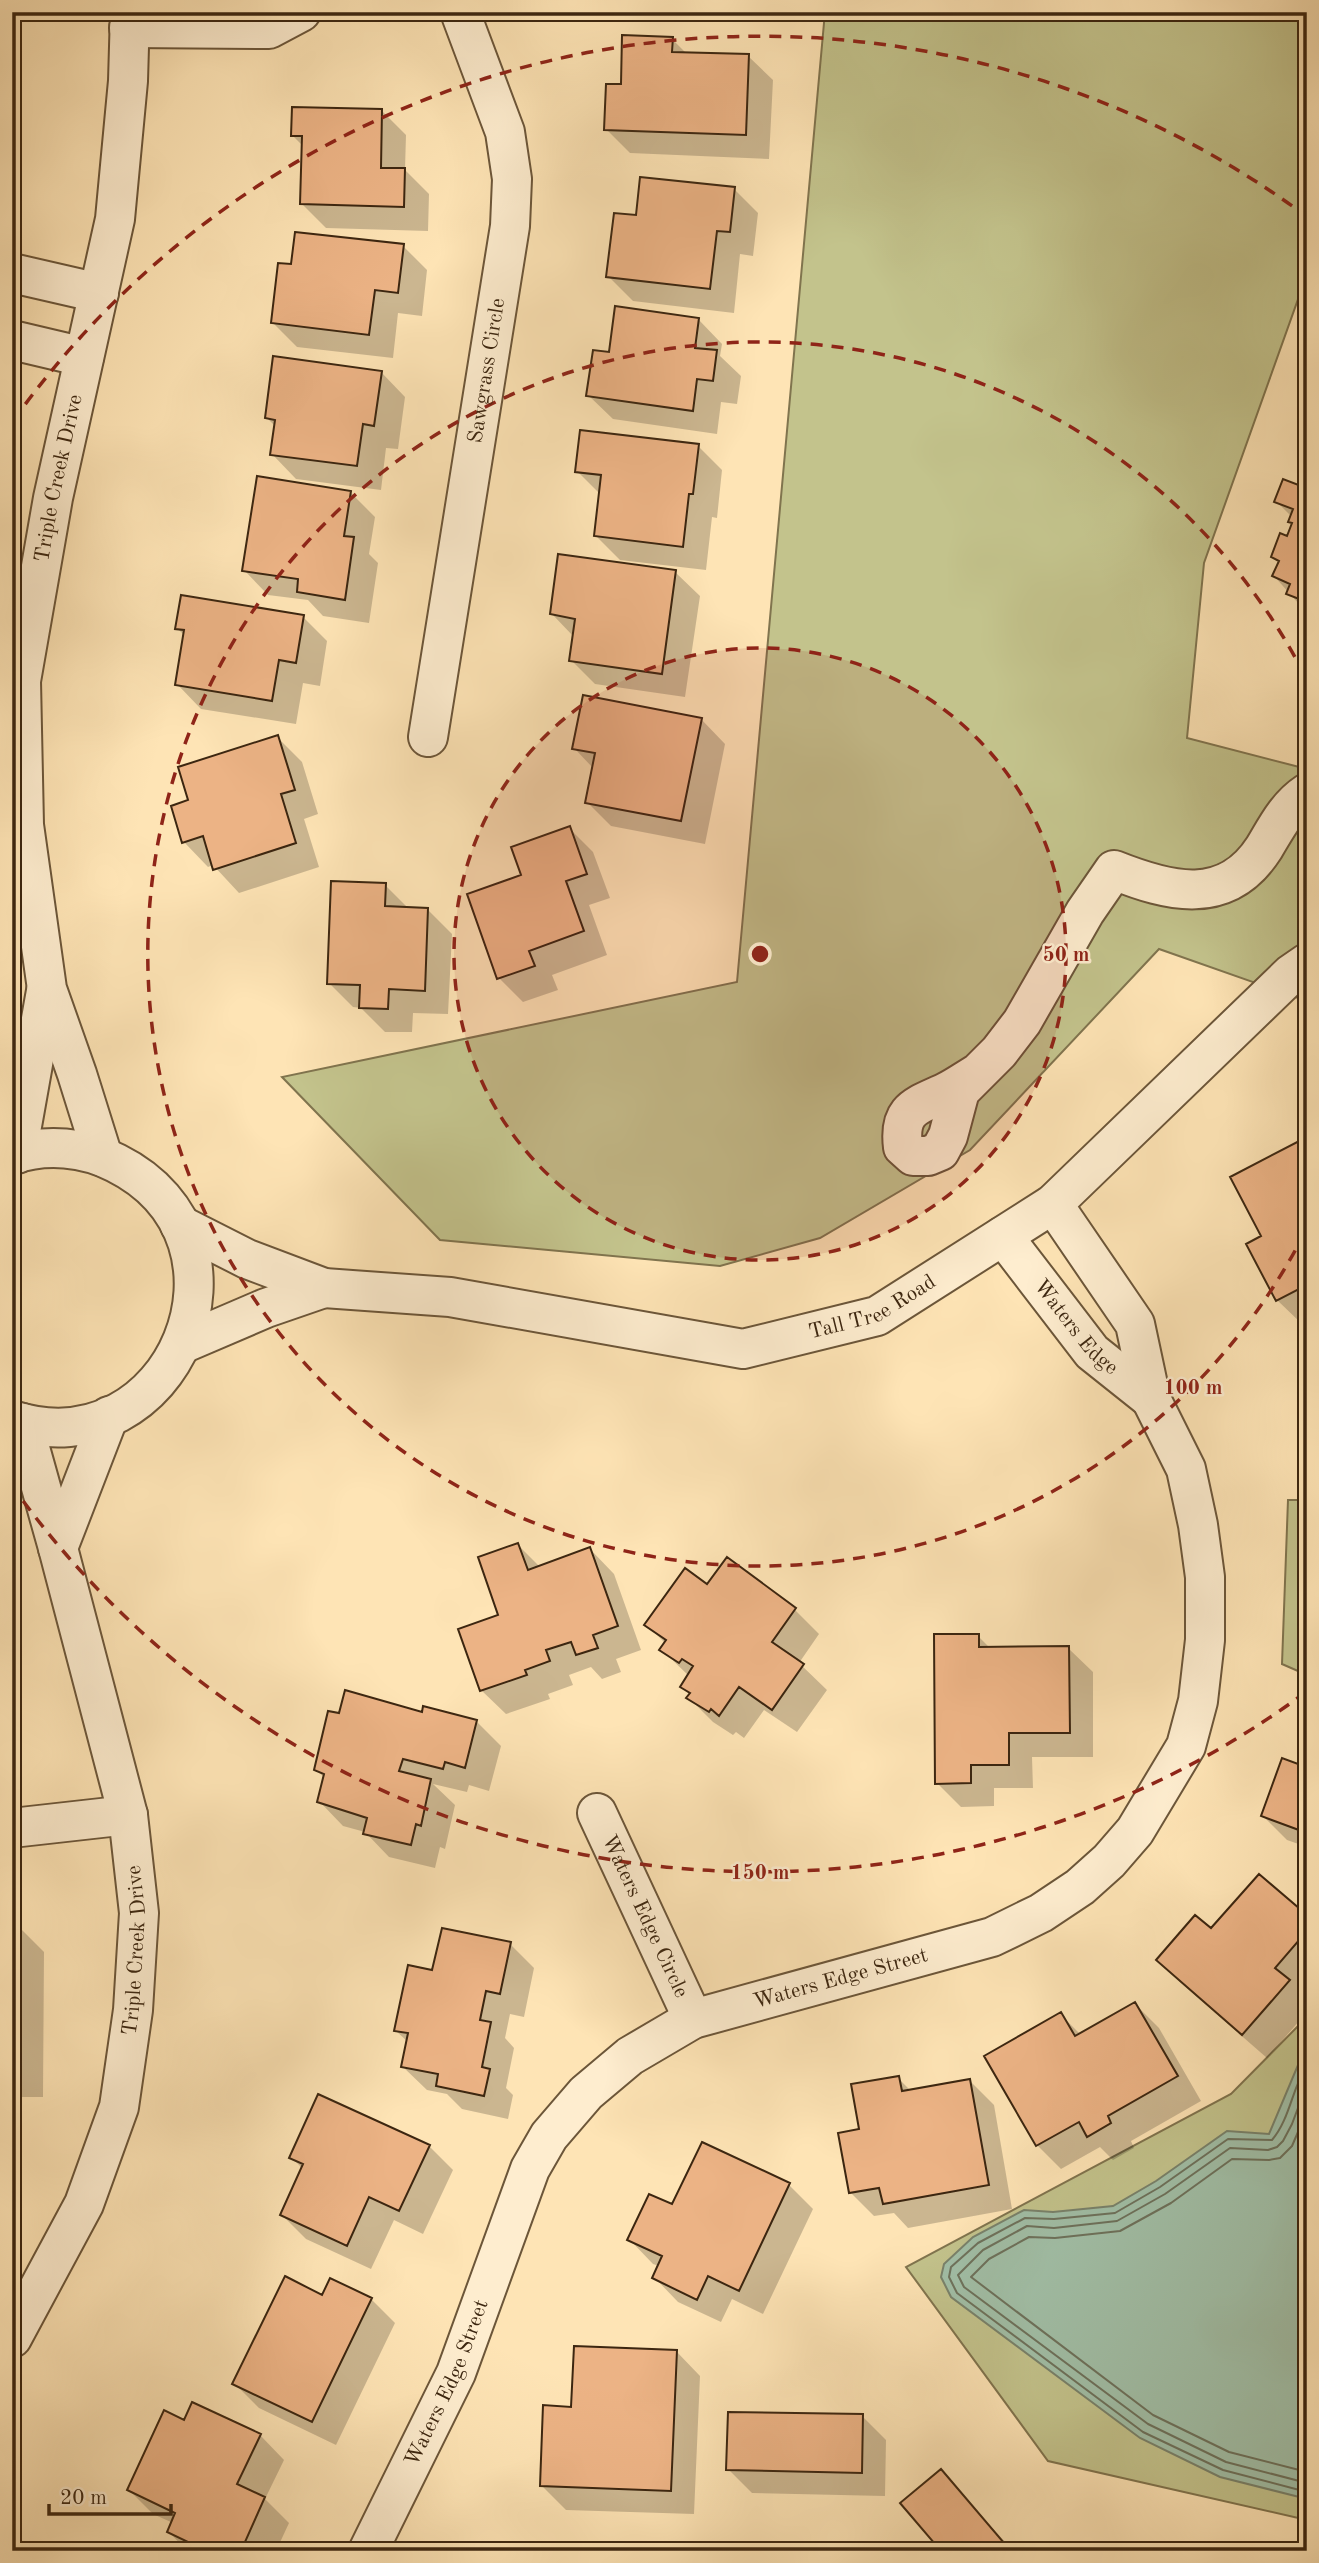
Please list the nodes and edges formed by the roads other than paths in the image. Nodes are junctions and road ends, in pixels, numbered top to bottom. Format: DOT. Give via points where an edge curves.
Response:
graph roads {
  1 [pos="300,12"];
  2 [pos="460,12"];
  3 [pos="130,20"];
  4 [pos="12,273"];
  5 [pos="99,293"];
  6 [pos="12,340"];
  7 [pos="84,357"];
  8 [pos="428,737"];
  9 [pos="1307,793"];
  10 [pos="1307,962"];
  11 [pos="47,989"];
  12 [pos="976,1074"];
  13 [pos="15,1154"];
  14 [pos="103,1157"];
  15 [pos="1053,1204"];
  16 [pos="180,1226"];
  17 [pos="1003,1236"];
  18 [pos="324,1288"];
  19 [pos="182,1344"];
  20 [pos="1151,1399"];
  21 [pos="109,1416"];
  22 [pos="18,1421"];
  23 [pos="58,1548"];
  24 [pos="597,1813"];
  25 [pos="128,1815"];
  26 [pos="12,1828"];
  27 [pos="693,2019"];
  28 [pos="12,2338"];
  29 [pos="368,2551"];
  1 -- 3 [label="street" via="269,29"];
  2 -- 8 [label="street, Sawgrass Circle" via="505,132 512,179 510,226"];
  3 -- 5 [label="street, Triple Creek Drive" via="115,219"];
  4 -- 5 [label="street"];
  5 -- 7 [label="street, Triple Creek Drive"];
  6 -- 7 [label="street"];
  7 -- 11 [label="street, Triple Creek Drive" via="53,498 21,681 24,825"];
  9 -- 12 [label="street" via="1285,814 1248,869 1222,885 1201,891 1184,889 1140,881 1114,870 1022,1022"];
  10 -- 15 [label="street, Tall Tree Road"];
  11 -- 13 [label="street, Triple Creek Drive"];
  11 -- 14 [label="street, Triple Creek Drive"];
  13 -- 14 [label="street" via="51,1148"];
  14 -- 16 [label="street" via="148,1184"];
  15 -- 17 [label="street, Tall Tree Road"];
  15 -- 20 [label="street, Waters Edge" via="1135,1324"];
  16 -- 18 [label="street, Tall Tree Road" via="247,1259"];
  16 -- 19 [label="street" via="194,1284"];
  17 -- 18 [label="street, Tall Tree Road" via="877,1316 743,1349 450,1297"];
  17 -- 20 [label="street, Waters Edge" via="1092,1352"];
  18 -- 19 [label="street, Tall Tree Road"];
  19 -- 21 [label="street" via="153,1387"];
  20 -- 27 [label="street, Waters Edge Street" via="1186,1469 1205,1577 1205,1640 1198,1701 1186,1746 1136,1831 1080,1887 992,1937"];
  21 -- 22 [label="street" via="57,1426"];
  21 -- 23 [label="street"];
  22 -- 23 [label="street, Triple Creek Drive"];
  23 -- 25 [label="street, Triple Creek Drive"];
  24 -- 27 [label="street, Waters Edge Circle"];
  25 -- 26 [label="street"];
  25 -- 28 [label="street, Triple Creek Drive" via="139,1913 133,2010 119,2107 84,2204"];
  27 -- 29 [label="street, Waters Edge Street" via="630,2056 586,2093 549,2136 530,2168 456,2373"];
}
